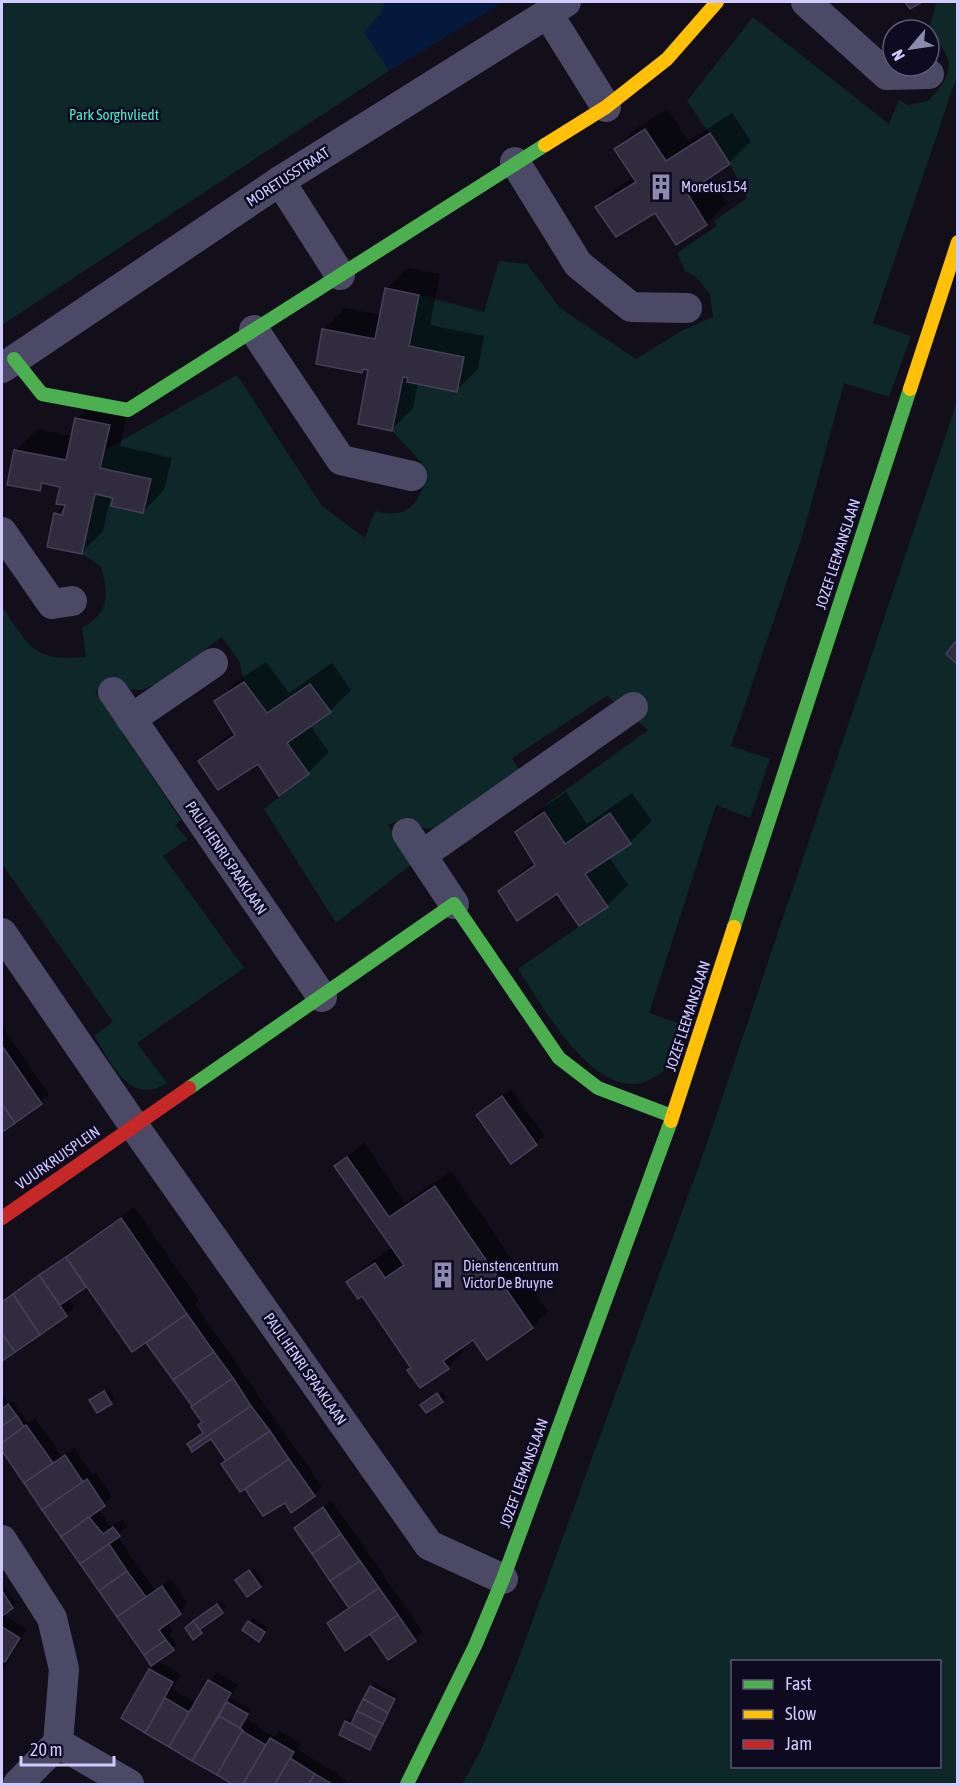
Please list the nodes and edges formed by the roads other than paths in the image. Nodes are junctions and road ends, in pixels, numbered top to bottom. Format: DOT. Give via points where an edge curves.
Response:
graph roads {
  1 [pos="717,2"];
  2 [pos="806,2"];
  3 [pos="557,8"];
  4 [pos="881,70"];
  5 [pos="606,107"];
  6 [pos="515,162"];
  7 [pos="280,181"];
  8 [pos="957,242"];
  9 [pos="340,275"];
  10 [pos="687,308"];
  11 [pos="254,330"];
  12 [pos="8,363"];
  13 [pos="412,476"];
  14 [pos="2,532"];
  15 [pos="72,601"];
  16 [pos="213,663"];
  17 [pos="113,692"];
  18 [pos="633,706"];
  19 [pos="131,719"];
  20 [pos="454,904"];
  21 [pos="2,933"];
  22 [pos="322,997"];
  23 [pos="672,1116"];
  24 [pos="134,1126"];
  25 [pos="2,1218"];
  26 [pos="2,1540"];
  27 [pos="503,1579"];
  28 [pos="58,1743"];
  29 [pos="18,1785"];
  30 [pos="129,1785"];
  31 [pos="407,1785"];
  1 -- 5 [label="street, MORETUSSTRAAT" via="667,59"];
  2 -- 4 [label="street"];
  3 -- 5 [label="street"];
  3 -- 7 [label="street, MORETUSSTRAAT"];
  5 -- 6 [label="street, MORETUSSTRAAT"];
  6 -- 9 [label="street, MORETUSSTRAAT"];
  6 -- 10 [label="street" via="578,264 631,307"];
  7 -- 9 [label="street"];
  7 -- 12 [label="street, MORETUSSTRAAT"];
  8 -- 23 [label="street, JOZEF LEEMANSLAAN"];
  9 -- 11 [label="street, MORETUSSTRAAT"];
  11 -- 12 [label="street, MORETUSSTRAAT" via="128,410 42,394"];
  11 -- 13 [label="street" via="341,460"];
  14 -- 15 [label="street" via="52,604"];
  16 -- 19 [label="street"];
  17 -- 19 [label="street, PAUL HENRI SPAAKLAAN"];
  18 -- 20 [label="street" via="415,844"];
  19 -- 22 [label="street, PAUL HENRI SPAAKLAAN"];
  20 -- 22 [label="street"];
  20 -- 23 [label="street" via="573,1073 596,1088"];
  21 -- 24 [label="street, PAUL HENRI SPAAKLAAN"];
  22 -- 24 [label="street"];
  23 -- 27 [label="street, JOZEF LEEMANSLAAN"];
  24 -- 25 [label="street, VUURKRUISPLEIN"];
  24 -- 27 [label="street, PAUL HENRI SPAAKLAAN" via="429,1545"];
  26 -- 28 [label="street" via="52,1618 64,1669"];
  27 -- 31 [label="street, JOZEF LEEMANSLAAN"];
  28 -- 29 [label="street"];
  28 -- 30 [label="street"];
}
